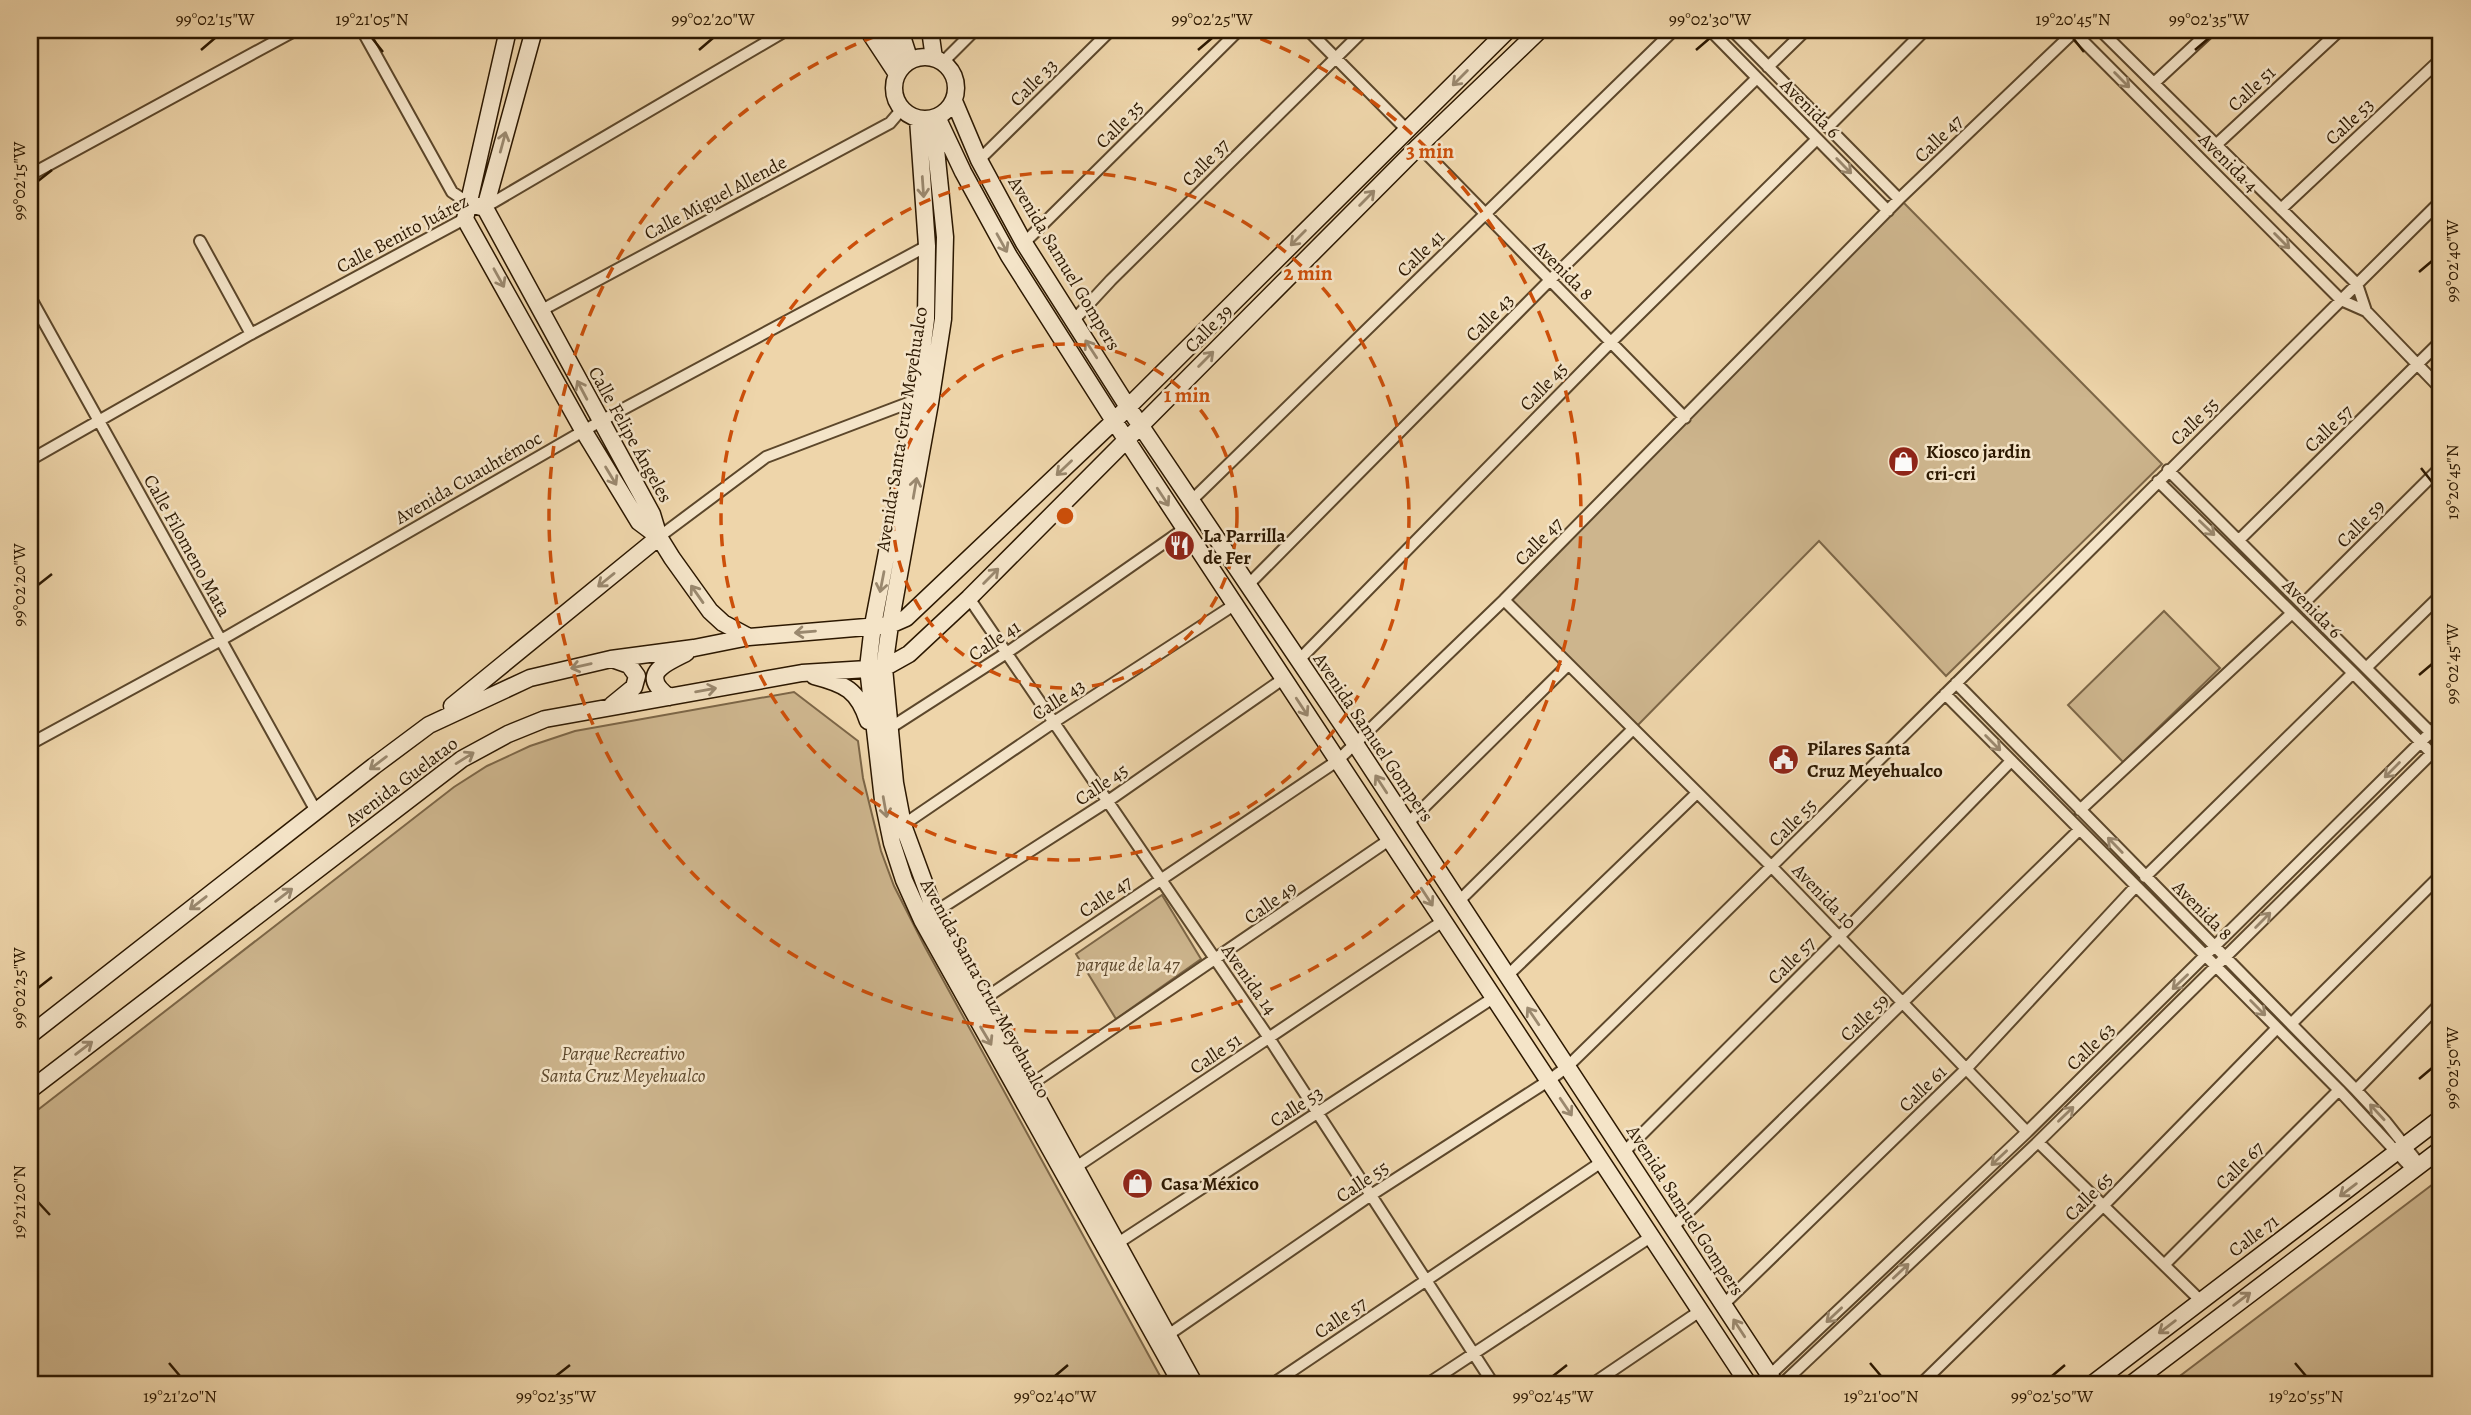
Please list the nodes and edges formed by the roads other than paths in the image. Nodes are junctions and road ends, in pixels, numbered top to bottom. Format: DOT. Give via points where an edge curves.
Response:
graph roads {
  1 [pos="296,30"];
  2 [pos="362,30"];
  3 [pos="508,30"];
  4 [pos="787,30"];
  5 [pos="868,30"];
  6 [pos="886,30"];
  7 [pos="900,30"];
  8 [pos="930,30"];
  9 [pos="975,30"];
  10 [pos="1111,30"];
  11 [pos="1239,30"];
  12 [pos="1308,30"];
  13 [pos="1364,30"];
  14 [pos="1508,30"];
  15 [pos="1540,30"];
  16 [pos="1674,30"];
  17 [pos="1710,30"];
  18 [pos="1732,30"];
  19 [pos="1806,30"];
  20 [pos="1925,30"];
  21 [pos="2074,30"];
  22 [pos="2100,30"];
  23 [pos="2211,30"];
  24 [pos="2340,30"];
  25 [pos="536,31"];
  26 [pos="1335,57"];
  27 [pos="2441,59"];
  28 [pos="939,60"];
  29 [pos="904,66"];
  30 [pos="1769,67"];
  31 [pos="1757,78"];
  32 [pos="2154,83"];
  33 [pos="954,101"];
  34 [pos="902,110"];
  35 [pos="929,118"];
  36 [pos="1828,127"];
  37 [pos="1407,130"];
  38 [pos="1817,139"];
  39 [pos="2217,144"];
  40 [pos="1419,146"];
  41 [pos="979,160"];
  42 [pos="30,175"];
  43 [pos="1899,199"];
  44 [pos="2441,201"];
  45 [pos="2281,209"];
  46 [pos="473,210"];
  47 [pos="1888,211"];
  48 [pos="1485,214"];
  49 [pos="200,241"];
  50 [pos="1024,243"];
  51 [pos="927,246"];
  52 [pos="1550,280"];
  53 [pos="2357,284"];
  54 [pos="30,297"];
  55 [pos="2341,300"];
  56 [pos="540,311"];
  57 [pos="2366,311"];
  58 [pos="1073,321"];
  59 [pos="251,334"];
  60 [pos="2441,341"];
  61 [pos="1611,342"];
  62 [pos="2417,365"];
  63 [pos="2441,389"];
  64 [pos="916,400"];
  65 [pos="1128,407"];
  66 [pos="1685,418"];
  67 [pos="99,421"];
  68 [pos="1114,421"];
  69 [pos="599,422"];
  70 [pos="1141,425"];
  71 [pos="583,430"];
  72 [pos="1125,440"];
  73 [pos="30,460"];
  74 [pos="2441,467"];
  75 [pos="2168,470"];
  76 [pos="2158,481"];
  77 [pos="1191,501"];
  78 [pos="1184,529"];
  79 [pos="659,537"];
  80 [pos="2239,540"];
  81 [pos="1248,585"];
  82 [pos="2441,595"];
  83 [pos="970,598"];
  84 [pos="1504,600"];
  85 [pos="2303,604"];
  86 [pos="1234,605"];
  87 [pos="2292,613"];
  88 [pos="882,625"];
  89 [pos="749,637"];
  90 [pos="221,640"];
  91 [pos="694,648"];
  92 [pos="1008,652"];
  93 [pos="611,659"];
  94 [pos="1298,661"];
  95 [pos="1568,665"];
  96 [pos="2367,667"];
  97 [pos="876,668"];
  98 [pos="802,673"];
  99 [pos="2353,673"];
  100 [pos="1283,679"];
  101 [pos="1956,683"];
  102 [pos="1945,694"];
  103 [pos="669,697"];
  104 [pos="610,707"];
  105 [pos="1054,722"];
  106 [pos="2441,722"];
  107 [pos="429,725"];
  108 [pos="890,728"];
  109 [pos="1633,729"];
  110 [pos="2431,732"];
  111 [pos="2420,742"];
  112 [pos="2441,743"];
  113 [pos="30,744"];
  114 [pos="1356,745"];
  115 [pos="878,752"];
  116 [pos="2431,753"];
  117 [pos="1338,761"];
  118 [pos="2011,761"];
  119 [pos="2441,763"];
  120 [pos="1697,793"];
  121 [pos="1108,801"];
  122 [pos="2081,810"];
  123 [pos="316,811"];
  124 [pos="1407,824"];
  125 [pos="903,825"];
  126 [pos="2079,830"];
  127 [pos="1389,840"];
  128 [pos="1772,867"];
  129 [pos="2441,875"];
  130 [pos="2145,877"];
  131 [pos="1160,880"];
  132 [pos="2136,886"];
  133 [pos="1458,902"];
  134 [pos="935,912"];
  135 [pos="1443,922"];
  136 [pos="1839,937"];
  137 [pos="2216,947"];
  138 [pos="2206,957"];
  139 [pos="2225,958"];
  140 [pos="1216,960"];
  141 [pos="2216,966"];
  142 [pos="1506,977"];
  143 [pos="1493,998"];
  144 [pos="1903,1003"];
  145 [pos="2441,1003"];
  146 [pos="977,1004"];
  147 [pos="2291,1024"];
  148 [pos="2277,1028"];
  149 [pos="30,1035"];
  150 [pos="1269,1038"];
  151 [pos="1567,1067"];
  152 [pos="1966,1069"];
  153 [pos="1548,1081"];
  154 [pos="1030,1085"];
  155 [pos="30,1090"];
  156 [pos="2339,1090"];
  157 [pos="2356,1090"];
  158 [pos="1316,1113"];
  159 [pos="2441,1118"];
  160 [pos="2028,1132"];
  161 [pos="2038,1142"];
  162 [pos="2402,1149"];
  163 [pos="2441,1149"];
  164 [pos="1623,1153"];
  165 [pos="1603,1161"];
  166 [pos="1076,1167"];
  167 [pos="2417,1168"];
  168 [pos="1371,1195"];
  169 [pos="2104,1205"];
  170 [pos="1672,1228"];
  171 [pos="1652,1236"];
  172 [pos="1118,1243"];
  173 [pos="2164,1265"];
  174 [pos="1425,1281"];
  175 [pos="2201,1301"];
  176 [pos="1723,1305"];
  177 [pos="1700,1311"];
  178 [pos="1168,1335"];
  179 [pos="1473,1354"];
  180 [pos="1775,1382"];
  181 [pos="1182,1385"];
  182 [pos="1195,1385"];
  183 [pos="1271,1385"];
  184 [pos="1426,1385"];
  185 [pos="1494,1385"];
  186 [pos="1591,1385"];
  187 [pos="1749,1385"];
  188 [pos="1755,1385"];
  189 [pos="1920,1385"];
  190 [pos="2091,1385"];
  191 [pos="2130,1385"];
  1 -- 42 [label="street"];
  2 -- 46 [label="street, Calle Felipe Ángeles" via="452,192"];
  3 -- 46 [label="street"];
  4 -- 46 [label="street, Calle Benito Juárez"];
  5 -- 29 [label="street"];
  6 -- 29 [label="street"];
  7 -- 29 [label="street"];
  8 -- 28 [label="street"];
  9 -- 28 [label="street"];
  10 -- 41 [label="street, Calle 33"];
  11 -- 50 [label="street, Calle 35"];
  12 -- 26 [label="street"];
  13 -- 26 [label="street, Calle 37"];
  14 -- 37 [label="street, Calle 39, one-way"];
  15 -- 40 [label="street, Calle 39"];
  16 -- 48 [label="street, Calle 41"];
  17 -- 31 [label="street, Avenida 6"];
  18 -- 30 [label="street, Avenida 6"];
  19 -- 30 [label="street"];
  20 -- 36 [label="street"];
  21 -- 43 [label="street, Calle 47"];
  21 -- 55 [label="street, Avenida 4, one-way"];
  22 -- 32 [label="street, Avenida 4"];
  23 -- 32 [label="street"];
  24 -- 39 [label="street, Calle 51"];
  46 -- 25 [label="street, one-way"];
  26 -- 37 [label="street"];
  26 -- 58 [label="street, Calle 37"];
  27 -- 45 [label="street, Calle 53"];
  28 -- 29 [label="street" via="918,57"];
  28 -- 33 [label="street" via="953,73"];
  29 -- 34 [label="street" via="894,86"];
  30 -- 36 [label="street, Avenida 6"];
  31 -- 38 [label="street, Avenida 6"];
  31 -- 52 [label="street, Calle 43"];
  32 -- 39 [label="street, Avenida 4"];
  33 -- 35 [label="street" via="947,111"];
  33 -- 41 [label="street, Avenida Samuel Gompers"];
  34 -- 35 [label="street"];
  34 -- 56 [label="street, Calle Miguel Allende" via="890,123"];
  35 -- 51 [label="street, Avenida Santa Cruz Meyehualco, one-way"];
  35 -- 68 [label="street, one-way" via="1009,256"];
  88 -- 35 [label="street, Avenida Santa Cruz Meyehualco, one-way" via="930,403 943,319 945,237"];
  36 -- 43 [label="street, Avenida 6"];
  37 -- 65 [label="street, Calle 39, one-way"];
  38 -- 47 [label="street, Avenida 6, one-way"];
  38 -- 61 [label="street, Calle 45"];
  39 -- 45 [label="street, Avenida 4"];
  40 -- 48 [label="street, Avenida 8"];
  70 -- 40 [label="street, Calle 39, one-way"];
  41 -- 50 [label="street, Avenida Samuel Gompers"];
  43 -- 47 [label="street, Calle 47"];
  44 -- 53 [label="street, Calle 55"];
  45 -- 53 [label="street, Avenida 4"];
  46 -- 56 [label="street, Calle Felipe Ángeles"];
  46 -- 59 [label="street, Calle Benito Juárez"];
  46 -- 71 [label="street, Calle Felipe Ángeles, one-way"];
  47 -- 66 [label="street, Calle 47"];
  48 -- 52 [label="street, Avenida 8"];
  48 -- 77 [label="street, Calle 41"];
  49 -- 59 [label="street"];
  50 -- 58 [label="street, Avenida Samuel Gompers"];
  51 -- 64 [label="street, Avenida Santa Cruz Meyehualco" via="926,319"];
  51 -- 69 [label="street, Avenida Cuauhtémoc"];
  52 -- 61 [label="street, Avenida 8"];
  52 -- 81 [label="street, Calle 43"];
  53 -- 55 [label="street, Calle 55"];
  53 -- 57 [label="street, Avenida 4"];
  54 -- 67 [label="street, Calle Filomeno Mata"];
  55 -- 57 [label="street, Avenida 4"];
  55 -- 75 [label="street, Calle 55"];
  69 -- 56 [label="street, Calle Felipe Ángeles, one-way"];
  57 -- 62 [label="street, Avenida 4"];
  65 -- 58 [label="street, Avenida Samuel Gompers, one-way"];
  59 -- 67 [label="street, Calle Benito Juárez"];
  60 -- 62 [label="street, Calle 57"];
  61 -- 66 [label="street, Avenida 8"];
  61 -- 94 [label="street, Calle 45"];
  62 -- 63 [label="street, Avenida 4"];
  62 -- 80 [label="street, Calle 57"];
  64 -- 79 [label="street, Avenida Guelatao" via="766,457"];
  64 -- 88 [label="street, Avenida Santa Cruz Meyehualco, one-way"];
  65 -- 68 [label="street, Calle 39"];
  65 -- 70 [label="street, Avenida Samuel Gompers"];
  66 -- 84 [label="street, Calle 47"];
  67 -- 73 [label="street, Calle Benito Juárez"];
  67 -- 90 [label="street, Calle Filomeno Mata"];
  68 -- 72 [label="street"];
  68 -- 88 [label="street, Calle 39, one-way" via="922,606 906,618"];
  69 -- 71 [label="street, Avenida Cuauhtémoc"];
  69 -- 79 [label="street, Calle Felipe Ángeles" via="652,514"];
  70 -- 72 [label="street, Calle 39"];
  70 -- 77 [label="street, Avenida Samuel Gompers"];
  71 -- 79 [label="street, Calle Felipe Ángeles, one-way" via="639,522"];
  71 -- 90 [label="street, Avenida Cuauhtémoc"];
  72 -- 78 [label="street, one-way"];
  83 -- 72 [label="street, Calle 39, one-way"];
  74 -- 85 [label="street, Calle 59"];
  75 -- 76 [label="street, Calle 55"];
  75 -- 80 [label="street, Avenida 6"];
  76 -- 87 [label="street, Avenida 6, one-way"];
  76 -- 101 [label="street, Calle 55"];
  77 -- 81 [label="street, Avenida Samuel Gompers"];
  78 -- 86 [label="street"];
  78 -- 92 [label="street, Calle 41"];
  89 -- 79 [label="street, one-way" via="710,611"];
  79 -- 107 [label="street, Avenida Guelatao, one-way"];
  80 -- 85 [label="street, Avenida 6"];
  81 -- 94 [label="street, Avenida Samuel Gompers"];
  82 -- 96 [label="street"];
  83 -- 92 [label="street, Avenida 14"];
  83 -- 97 [label="street, Calle 39" via="909,654"];
  84 -- 95 [label="street, Avenida 10"];
  84 -- 114 [label="street, Calle 47"];
  85 -- 96 [label="street, Avenida 6"];
  86 -- 100 [label="street"];
  86 -- 105 [label="street, Calle 43"];
  87 -- 99 [label="street, Avenida 6"];
  87 -- 122 [label="street"];
  88 -- 89 [label="street, Avenida Guelatao, one-way"];
  88 -- 97 [label="street, Avenida Santa Cruz Meyehualco"];
  89 -- 91 [label="street, Avenida Guelatao"];
  90 -- 113 [label="street, Avenida Cuauhtémoc"];
  90 -- 123 [label="street, Calle Filomeno Mata"];
  91 -- 93 [label="street, Avenida Guelatao"];
  91 -- 103 [label="street" via="657,671 656,685"];
  92 -- 105 [label="street, Avenida 14"];
  92 -- 108 [label="street, Calle 41"];
  93 -- 104 [label="street" via="629,665 637,676 634,687"];
  93 -- 107 [label="street, Avenida Guelatao, one-way" via="530,678"];
  94 -- 114 [label="street, Avenida Samuel Gompers"];
  95 -- 109 [label="street, Avenida 10"];
  95 -- 124 [label="street"];
  96 -- 110 [label="street, Avenida 6"];
  97 -- 98 [label="street, Avenida Guelatao"];
  97 -- 108 [label="street, Avenida Santa Cruz Meyehualco"];
  97 -- 115 [label="street, Avenida Santa Cruz Meyehualco"];
  103 -- 98 [label="street, Avenida Guelatao, one-way"];
  98 -- 115 [label="street" via="840,684 857,697"];
  99 -- 111 [label="street, Avenida 6"];
  99 -- 130 [label="street"];
  100 -- 117 [label="street, one-way"];
  100 -- 121 [label="street, Calle 45"];
  101 -- 102 [label="street, Calle 55"];
  101 -- 122 [label="street, Avenida 8"];
  102 -- 118 [label="street, Avenida 8, one-way"];
  102 -- 128 [label="street, Calle 55"];
  103 -- 104 [label="street, Avenida Guelatao"];
  155 -- 104 [label="street, Avenida Guelatao, one-way" via="462,759 545,719"];
  105 -- 121 [label="street, Avenida 14"];
  105 -- 125 [label="street, Calle 43"];
  106 -- 110 [label="street, Calle 63"];
  107 -- 123 [label="street, Avenida Guelatao, one-way"];
  108 -- 125 [label="street, Avenida Santa Cruz Meyehualco"];
  109 -- 120 [label="street, Avenida 10"];
  109 -- 133 [label="street"];
  110 -- 111 [label="street, Calle 63"];
  110 -- 112 [label="street, Avenida 6"];
  111 -- 116 [label="street, Avenida 6"];
  111 -- 137 [label="street, Calle 63, one-way"];
  112 -- 116 [label="street, Calle 63"];
  114 -- 117 [label="street, Calle 47"];
  124 -- 114 [label="street, Avenida Samuel Gompers, one-way"];
  115 -- 146 [label="street, Avenida Santa Cruz Meyehualco, one-way" via="890,832 904,880 922,920"];
  116 -- 119 [label="street, Avenida 6"];
  139 -- 116 [label="street, Calle 63, one-way"];
  117 -- 127 [label="street"];
  117 -- 131 [label="street, Calle 47"];
  118 -- 126 [label="street, Avenida 8"];
  118 -- 136 [label="street, Calle 57"];
  120 -- 128 [label="street, Avenida 10"];
  120 -- 142 [label="street"];
  121 -- 131 [label="street, Avenida 14"];
  121 -- 134 [label="street, Calle 45"];
  130 -- 122 [label="street, Avenida 8, one-way"];
  123 -- 149 [label="street, Avenida Guelatao, one-way"];
  124 -- 133 [label="street, Avenida Samuel Gompers"];
  125 -- 134 [label="street, Avenida Santa Cruz Meyehualco"];
  126 -- 132 [label="street, Avenida 8"];
  126 -- 144 [label="street, Calle 59"];
  127 -- 135 [label="street, one-way"];
  127 -- 140 [label="street, Calle 49"];
  128 -- 136 [label="street, Avenida 10"];
  128 -- 151 [label="street, Calle 55"];
  129 -- 147 [label="street"];
  130 -- 137 [label="street, Avenida 8"];
  131 -- 140 [label="street, Avenida 14"];
  131 -- 146 [label="street, Calle 47"];
  132 -- 138 [label="street, Avenida 8"];
  132 -- 152 [label="street, Calle 61"];
  133 -- 142 [label="street, Avenida Samuel Gompers"];
  134 -- 146 [label="street, Avenida Santa Cruz Meyehualco"];
  135 -- 143 [label="street"];
  135 -- 150 [label="street, Calle 51"];
  136 -- 144 [label="street, Avenida 10"];
  136 -- 164 [label="street, Calle 57"];
  137 -- 138 [label="street, Calle 63"];
  137 -- 139 [label="street, Avenida 8"];
  138 -- 141 [label="street, Avenida 8"];
  138 -- 160 [label="street, Calle 63, one-way"];
  139 -- 141 [label="street, Calle 63"];
  139 -- 147 [label="street, Avenida 8"];
  140 -- 150 [label="street, Avenida 14"];
  140 -- 154 [label="street, Calle 49"];
  141 -- 148 [label="street, Avenida 8, one-way"];
  161 -- 141 [label="street, Calle 63, one-way"];
  151 -- 142 [label="street, Avenida Samuel Gompers, one-way"];
  143 -- 153 [label="street"];
  143 -- 158 [label="street, Calle 53"];
  144 -- 152 [label="street, Avenida 10"];
  144 -- 170 [label="street, Calle 59"];
  145 -- 157 [label="street"];
  146 -- 154 [label="street, Avenida Santa Cruz Meyehualco"];
  146 -- 181 [label="street, Avenida Santa Cruz Meyehualco, one-way" via="1017,1088"];
  147 -- 157 [label="street, Avenida 8"];
  148 -- 156 [label="street, Avenida 8"];
  148 -- 169 [label="street, Calle 65"];
  150 -- 158 [label="street, Avenida 14"];
  150 -- 166 [label="street, Calle 51"];
  151 -- 153 [label="street, Calle 55"];
  151 -- 164 [label="street, Avenida Samuel Gompers"];
  152 -- 160 [label="street, Avenida 10"];
  152 -- 176 [label="street, Calle 61"];
  153 -- 165 [label="street, one-way"];
  153 -- 168 [label="street, Calle 55"];
  154 -- 166 [label="street, Avenida Santa Cruz Meyehualco"];
  156 -- 162 [label="street, Avenida 8"];
  156 -- 173 [label="street, Calle 67"];
  162 -- 157 [label="street, Avenida 8, one-way"];
  158 -- 168 [label="street, Avenida 14"];
  158 -- 172 [label="street, Calle 53"];
  159 -- 162 [label="street, Calle 71"];
  160 -- 180 [label="street, Calle 63, one-way"];
  161 -- 169 [label="street"];
  180 -- 161 [label="street, Calle 63, one-way"];
  162 -- 167 [label="street, Avenida 8"];
  162 -- 175 [label="street, Calle 71, one-way"];
  163 -- 167 [label="street"];
  164 -- 170 [label="street, Avenida Samuel Gompers"];
  165 -- 171 [label="street"];
  165 -- 174 [label="street, Calle 57"];
  166 -- 172 [label="street, Avenida Santa Cruz Meyehualco"];
  191 -- 167 [label="street, one-way"];
  168 -- 174 [label="street, Avenida 14"];
  168 -- 178 [label="street, Calle 55"];
  169 -- 173 [label="street"];
  169 -- 189 [label="street, Calle 65"];
  170 -- 176 [label="street, Avenida Samuel Gompers"];
  171 -- 177 [label="street"];
  171 -- 179 [label="street"];
  172 -- 178 [label="street, Avenida Santa Cruz Meyehualco"];
  173 -- 175 [label="street"];
  174 -- 179 [label="street, Avenida 14"];
  174 -- 183 [label="street, Calle 57"];
  175 -- 190 [label="street, Calle 71, one-way"];
  180 -- 176 [label="street, Avenida Samuel Gompers, one-way"];
  177 -- 186 [label="street"];
  177 -- 187 [label="street"];
  178 -- 182 [label="street, Avenida Santa Cruz Meyehualco"];
  179 -- 184 [label="street"];
  179 -- 185 [label="street, Avenida 14"];
  180 -- 188 [label="street, Calle 63"];
}
